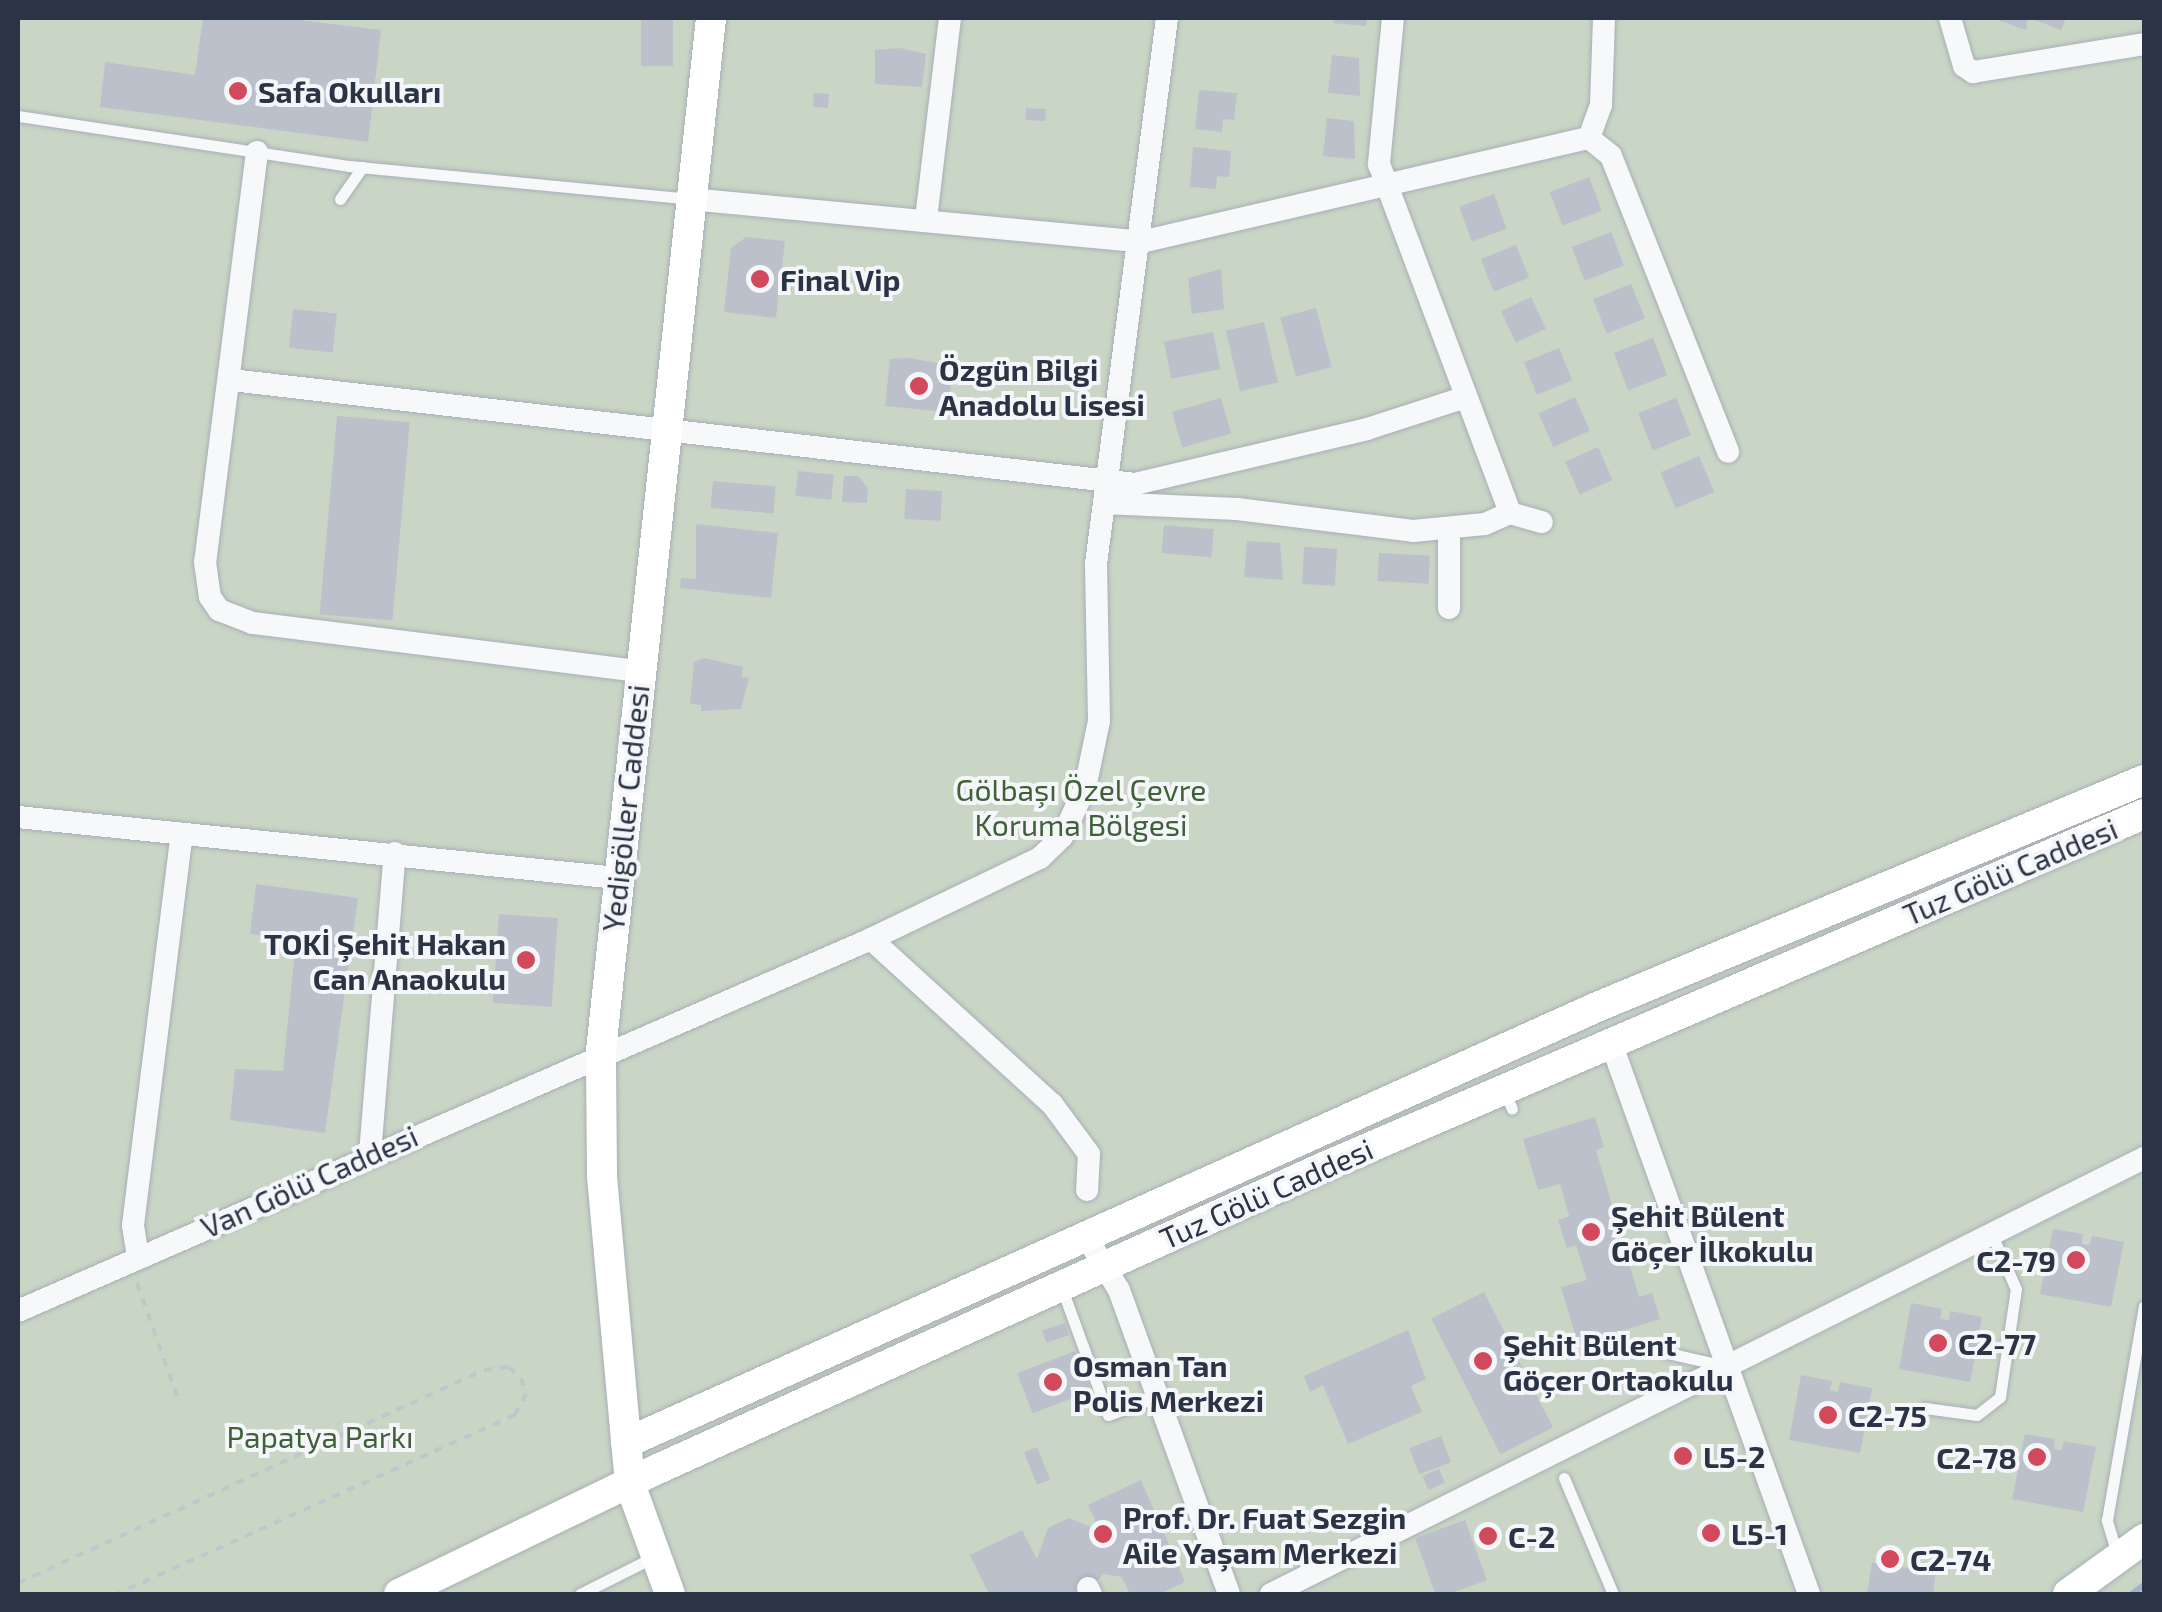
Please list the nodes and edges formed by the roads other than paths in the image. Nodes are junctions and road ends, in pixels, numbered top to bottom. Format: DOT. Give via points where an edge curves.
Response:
graph roads {
  1 [pos="712,18"];
  2 [pos="950,18"];
  3 [pos="1167,18"];
  4 [pos="1393,18"];
  5 [pos="1604,18"];
  6 [pos="1950,18"];
  7 [pos="2144,44"];
  8 [pos="18,116"];
  9 [pos="1589,138"];
  10 [pos="257,152"];
  11 [pos="362,167"];
  12 [pos="1387,186"];
  13 [pos="340,198"];
  14 [pos="690,199"];
  15 [pos="926,219"];
  16 [pos="1141,242"];
  17 [pos="231,380"];
  18 [pos="1466,397"];
  19 [pos="664,434"];
  20 [pos="1728,452"];
  21 [pos="1105,492"];
  22 [pos="1510,513"];
  23 [pos="1542,522"];
  24 [pos="1449,528"];
  25 [pos="1449,608"];
  26 [pos="640,672"];
  27 [pos="2144,780"];
  28 [pos="2144,814"];
  29 [pos="18,817"];
  30 [pos="182,834"];
  31 [pos="395,853"];
  32 [pos="617,878"];
  33 [pos="871,939"];
  34 [pos="1610,1040"];
  35 [pos="601,1052"];
  36 [pos="370,1154"];
  37 [pos="2144,1158"];
  38 [pos="1087,1190"];
  39 [pos="1992,1236"];
  40 [pos="1087,1238"];
  41 [pos="1104,1265"];
  42 [pos="137,1268"];
  43 [pos="1061,1285"];
  44 [pos="2144,1306"];
  45 [pos="18,1311"];
  46 [pos="1668,1353"];
  47 [pos="1728,1368"];
  48 [pos="1156,1397"];
  49 [pos="1925,1408"];
  50 [pos="626,1443"];
  51 [pos="1564,1478"];
  52 [pos="630,1484"];
  53 [pos="2144,1539"];
  54 [pos="656,1555"];
  55 [pos="2118,1557"];
  56 [pos="399,1594"];
  57 [pos="580,1594"];
  58 [pos="670,1594"];
  59 [pos="1229,1594"];
  60 [pos="1271,1594"];
  61 [pos="1613,1594"];
  62 [pos="1809,1594"];
  63 [pos="2068,1594"];
  1 -- 14 [label="street, Yedigöller Caddesi"];
  2 -- 15 [label="street"];
  3 -- 16 [label="street, Van Gölü Caddesi"];
  4 -- 12 [label="street" via="1380,164"];
  5 -- 9 [label="street" via="1601,105"];
  6 -- 7 [label="street" via="1964,66 1973,72"];
  8 -- 10 [label="lane"];
  9 -- 12 [label="street"];
  9 -- 20 [label="street" via="1611,156"];
  10 -- 11 [label="lane"];
  10 -- 17 [label="street"];
  11 -- 13 [label="lane"];
  11 -- 14 [label="lane"];
  12 -- 16 [label="street"];
  12 -- 18 [label="street"];
  14 -- 15 [label="street"];
  14 -- 19 [label="street, Yedigöller Caddesi"];
  15 -- 16 [label="street"];
  16 -- 21 [label="street, Van Gölü Caddesi"];
  17 -- 19 [label="street"];
  17 -- 26 [label="street" via="205,562 219,610 253,623"];
  18 -- 21 [label="street"];
  18 -- 22 [label="street"];
  19 -- 21 [label="street"];
  19 -- 26 [label="street, Yedigöller Caddesi"];
  21 -- 24 [label="street" via="1412,531"];
  21 -- 33 [label="street, Van Gölü Caddesi" via="1094,620 1099,721 1085,788 1062,838 1040,858"];
  22 -- 23 [label="street"];
  22 -- 24 [label="street"];
  24 -- 25 [label="street"];
  26 -- 32 [label="street, Yedigöller Caddesi"];
  27 -- 40 [label="street, Tuz Gölü Caddesi" via="1597,1007"];
  28 -- 34 [label="street, Tuz Gölü Caddesi"];
  29 -- 30 [label="street"];
  30 -- 31 [label="street"];
  30 -- 42 [label="street" via="175,848 135,1205"];
  31 -- 32 [label="street"];
  31 -- 36 [label="street"];
  32 -- 35 [label="street, Yedigöller Caddesi"];
  33 -- 35 [label="street, Van Gölü Caddesi"];
  33 -- 38 [label="street" via="1052,1104 1089,1154"];
  34 -- 41 [label="street, Tuz Gölü Caddesi"];
  34 -- 47 [label="street"];
  35 -- 36 [label="street, Van Gölü Caddesi"];
  35 -- 50 [label="street, Yedigöller Caddesi" via="602,1175"];
  36 -- 42 [label="street, Van Gölü Caddesi"];
  37 -- 39 [label="street"];
  39 -- 47 [label="street"];
  39 -- 49 [label="lane" via="2016,1289 2000,1397 1977,1415"];
  40 -- 41 [label="street"];
  40 -- 50 [label="street, Tuz Gölü Caddesi"];
  41 -- 43 [label="street, Tuz Gölü Caddesi"];
  41 -- 48 [label="street"];
  42 -- 45 [label="street, Van Gölü Caddesi"];
  43 -- 48 [label="lane" via="1108,1415"];
  43 -- 52 [label="street, Tuz Gölü Caddesi"];
  44 -- 55 [label="lane" via="2106,1520"];
  46 -- 47 [label="lane" via="1705,1356"];
  47 -- 60 [label="street"];
  47 -- 62 [label="street"];
  48 -- 59 [label="street" via="1184,1495"];
  50 -- 52 [label="street, Yedigöller Caddesi"];
  51 -- 61 [label="lane"];
  52 -- 54 [label="street, Yedigöller Caddesi"];
  52 -- 56 [label="street, Tuz Gölü Caddesi"];
  53 -- 55 [label="street"];
  54 -- 57 [label="lane"];
  54 -- 58 [label="street, Yedigöller Caddesi"];
  55 -- 63 [label="street"];
}
